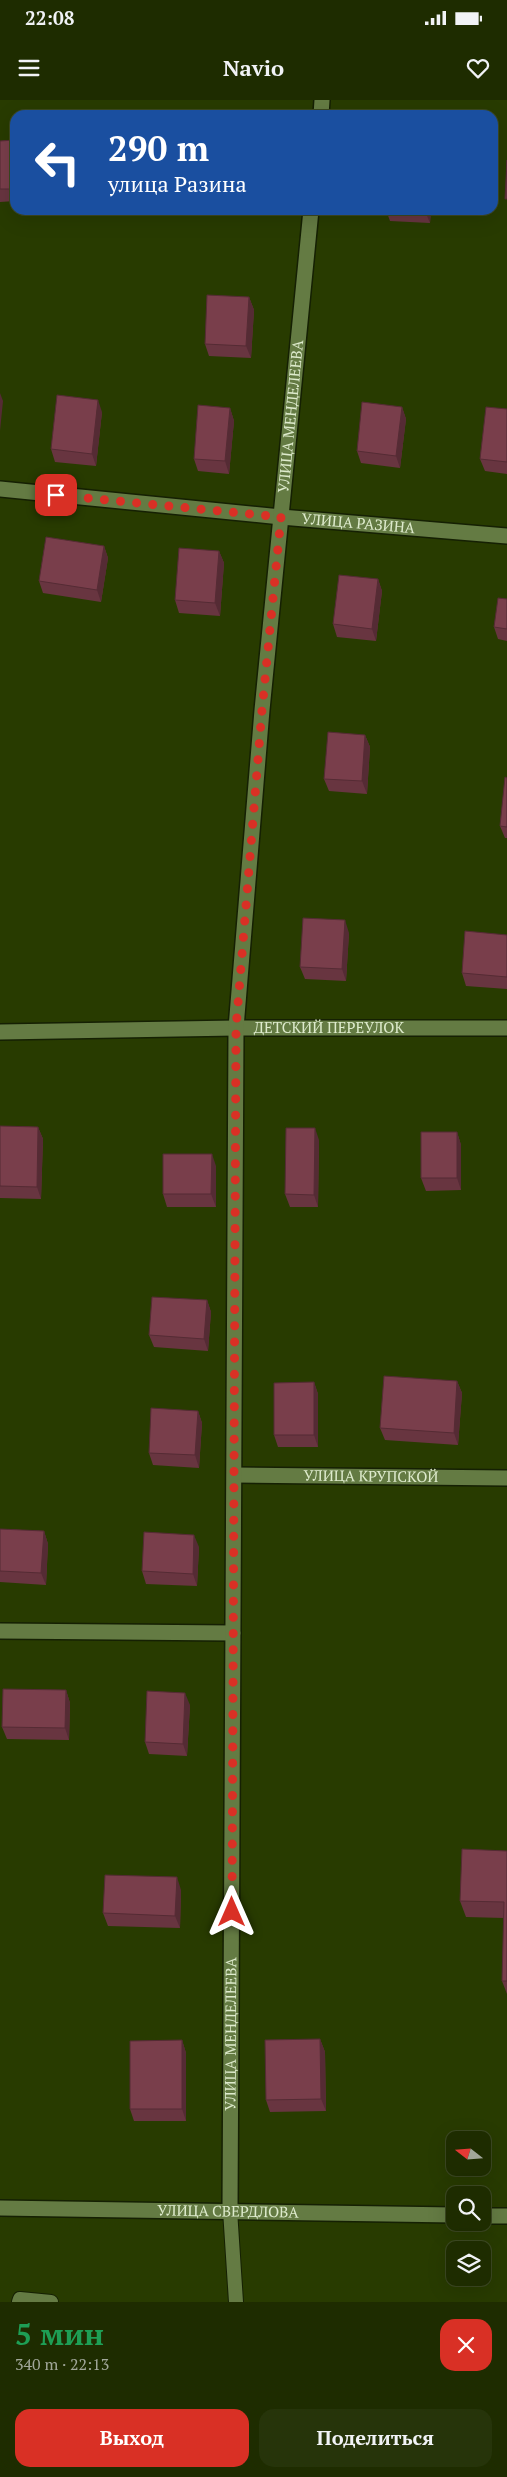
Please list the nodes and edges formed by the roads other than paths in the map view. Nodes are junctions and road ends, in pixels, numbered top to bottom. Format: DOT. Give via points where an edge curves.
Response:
graph roads {
  1 [pos="311,215"];
  2 [pos="0,489"];
  3 [pos="281,517"];
  4 [pos="507,536"];
  5 [pos="236,1028"];
  6 [pos="507,1028"];
  7 [pos="0,1032"];
  8 [pos="234,1475"];
  9 [pos="507,1478"];
  10 [pos="0,1630"];
  11 [pos="234,1633"];
  12 [pos="0,2208"];
  13 [pos="230,2210"];
  14 [pos="446,2215"];
  15 [pos="491,2216"];
  16 [pos="507,2216"];
  17 [pos="19,2302"];
  18 [pos="51,2302"];
  19 [pos="236,2302"];
  1 -- 3 [label="street, УЛИЦА МЕНДЕЛЕЕВА"];
  2 -- 3 [label="street, УЛИЦА РАЗИНА"];
  3 -- 4 [label="street, УЛИЦА РАЗИНА"];
  3 -- 5 [label="street, УЛИЦА МЕНДЕЛЕЕВА"];
  5 -- 6 [label="street, ДЕТСКИЙ ПЕРЕУЛОК"];
  5 -- 7 [label="street, ДЕТСКИЙ ПЕРЕУЛОК"];
  5 -- 8 [label="street, УЛИЦА МЕНДЕЛЕЕВА"];
  8 -- 9 [label="street, УЛИЦА КРУПСКОЙ"];
  8 -- 11 [label="street, УЛИЦА МЕНДЕЛЕЕВА"];
  10 -- 11 [label="street"];
  11 -- 13 [label="street, УЛИЦА МЕНДЕЛЕЕВА"];
  12 -- 13 [label="street, УЛИЦА СВЕРДЛОВА"];
  13 -- 14 [label="street, УЛИЦА СВЕРДЛОВА"];
  13 -- 19 [label="lane"];
  15 -- 16 [label="street"];
  17 -- 18 [label="lane" via="20,2299"];
}
